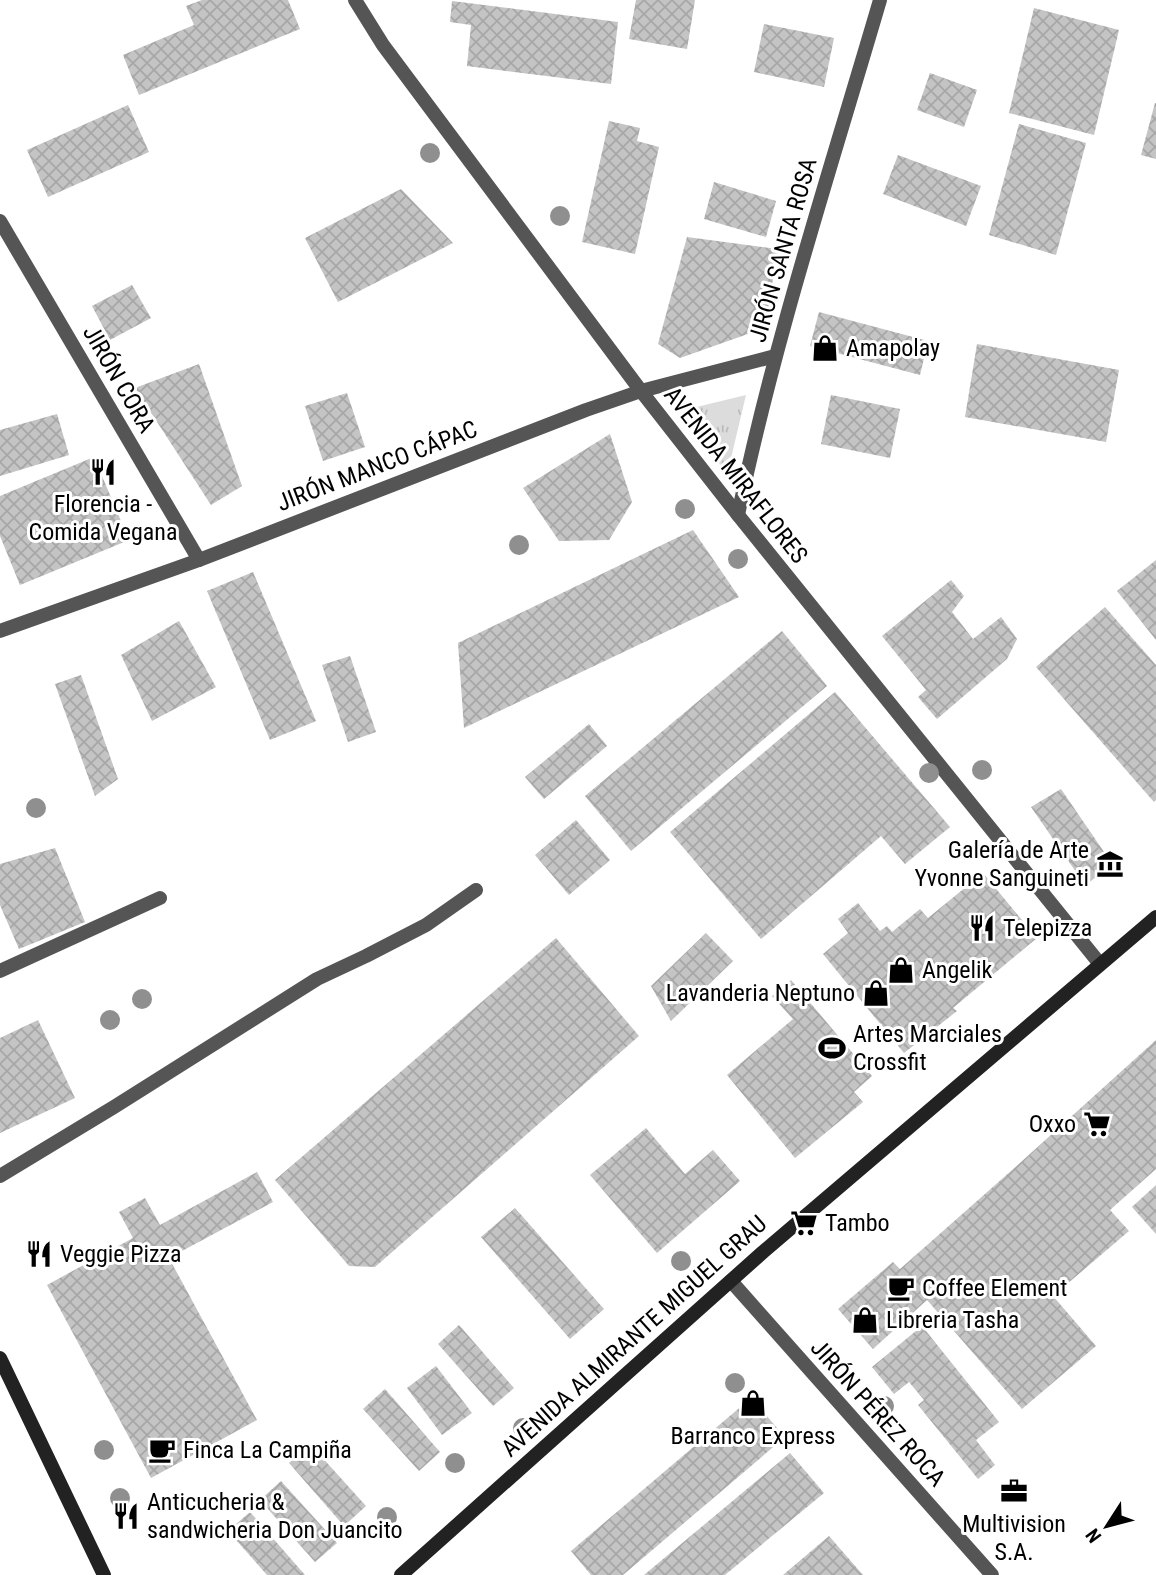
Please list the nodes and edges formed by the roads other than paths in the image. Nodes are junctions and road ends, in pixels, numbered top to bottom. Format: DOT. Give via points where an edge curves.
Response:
graph roads {
  1 [pos="355,0"];
  2 [pos="880,0"];
  3 [pos="0,221"];
  4 [pos="775,356"];
  5 [pos="641,391"];
  6 [pos="738,515"];
  7 [pos="199,560"];
  8 [pos="0,631"];
  9 [pos="476,890"];
  10 [pos="160,898"];
  11 [pos="1156,917"];
  12 [pos="1100,964"];
  13 [pos="0,971"];
  14 [pos="0,1176"];
  15 [pos="731,1281"];
  16 [pos="0,1358"];
  17 [pos="104,1575"];
  18 [pos="401,1575"];
  19 [pos="992,1575"];
  1 -- 5 [label="street, AVENIDA MIRAFLORES" via="383,45"];
  2 -- 4 [label="street, JIRÓN SANTA ROSA"];
  3 -- 7 [label="street, JIRÓN CORA"];
  4 -- 5 [label="street, JIRÓN MANCO CÁPAC"];
  4 -- 6 [label="street, JIRÓN SANTA ROSA"];
  5 -- 6 [label="street, AVENIDA MIRAFLORES"];
  5 -- 7 [label="street, JIRÓN MANCO CÁPAC"];
  6 -- 12 [label="street, AVENIDA MIRAFLORES"];
  7 -- 8 [label="street, JIRÓN MANCO CÁPAC"];
  9 -- 14 [label="street" via="426,925 317,979"];
  10 -- 13 [label="street"];
  11 -- 12 [label="main road, AVENIDA ALMIRANTE MIGUEL GRAU"];
  12 -- 15 [label="main road, AVENIDA ALMIRANTE MIGUEL GRAU"];
  15 -- 18 [label="main road, AVENIDA ALMIRANTE MIGUEL GRAU"];
  15 -- 19 [label="street, JIRÓN PÉREZ ROCA"];
  16 -- 17 [label="main road"];
}
